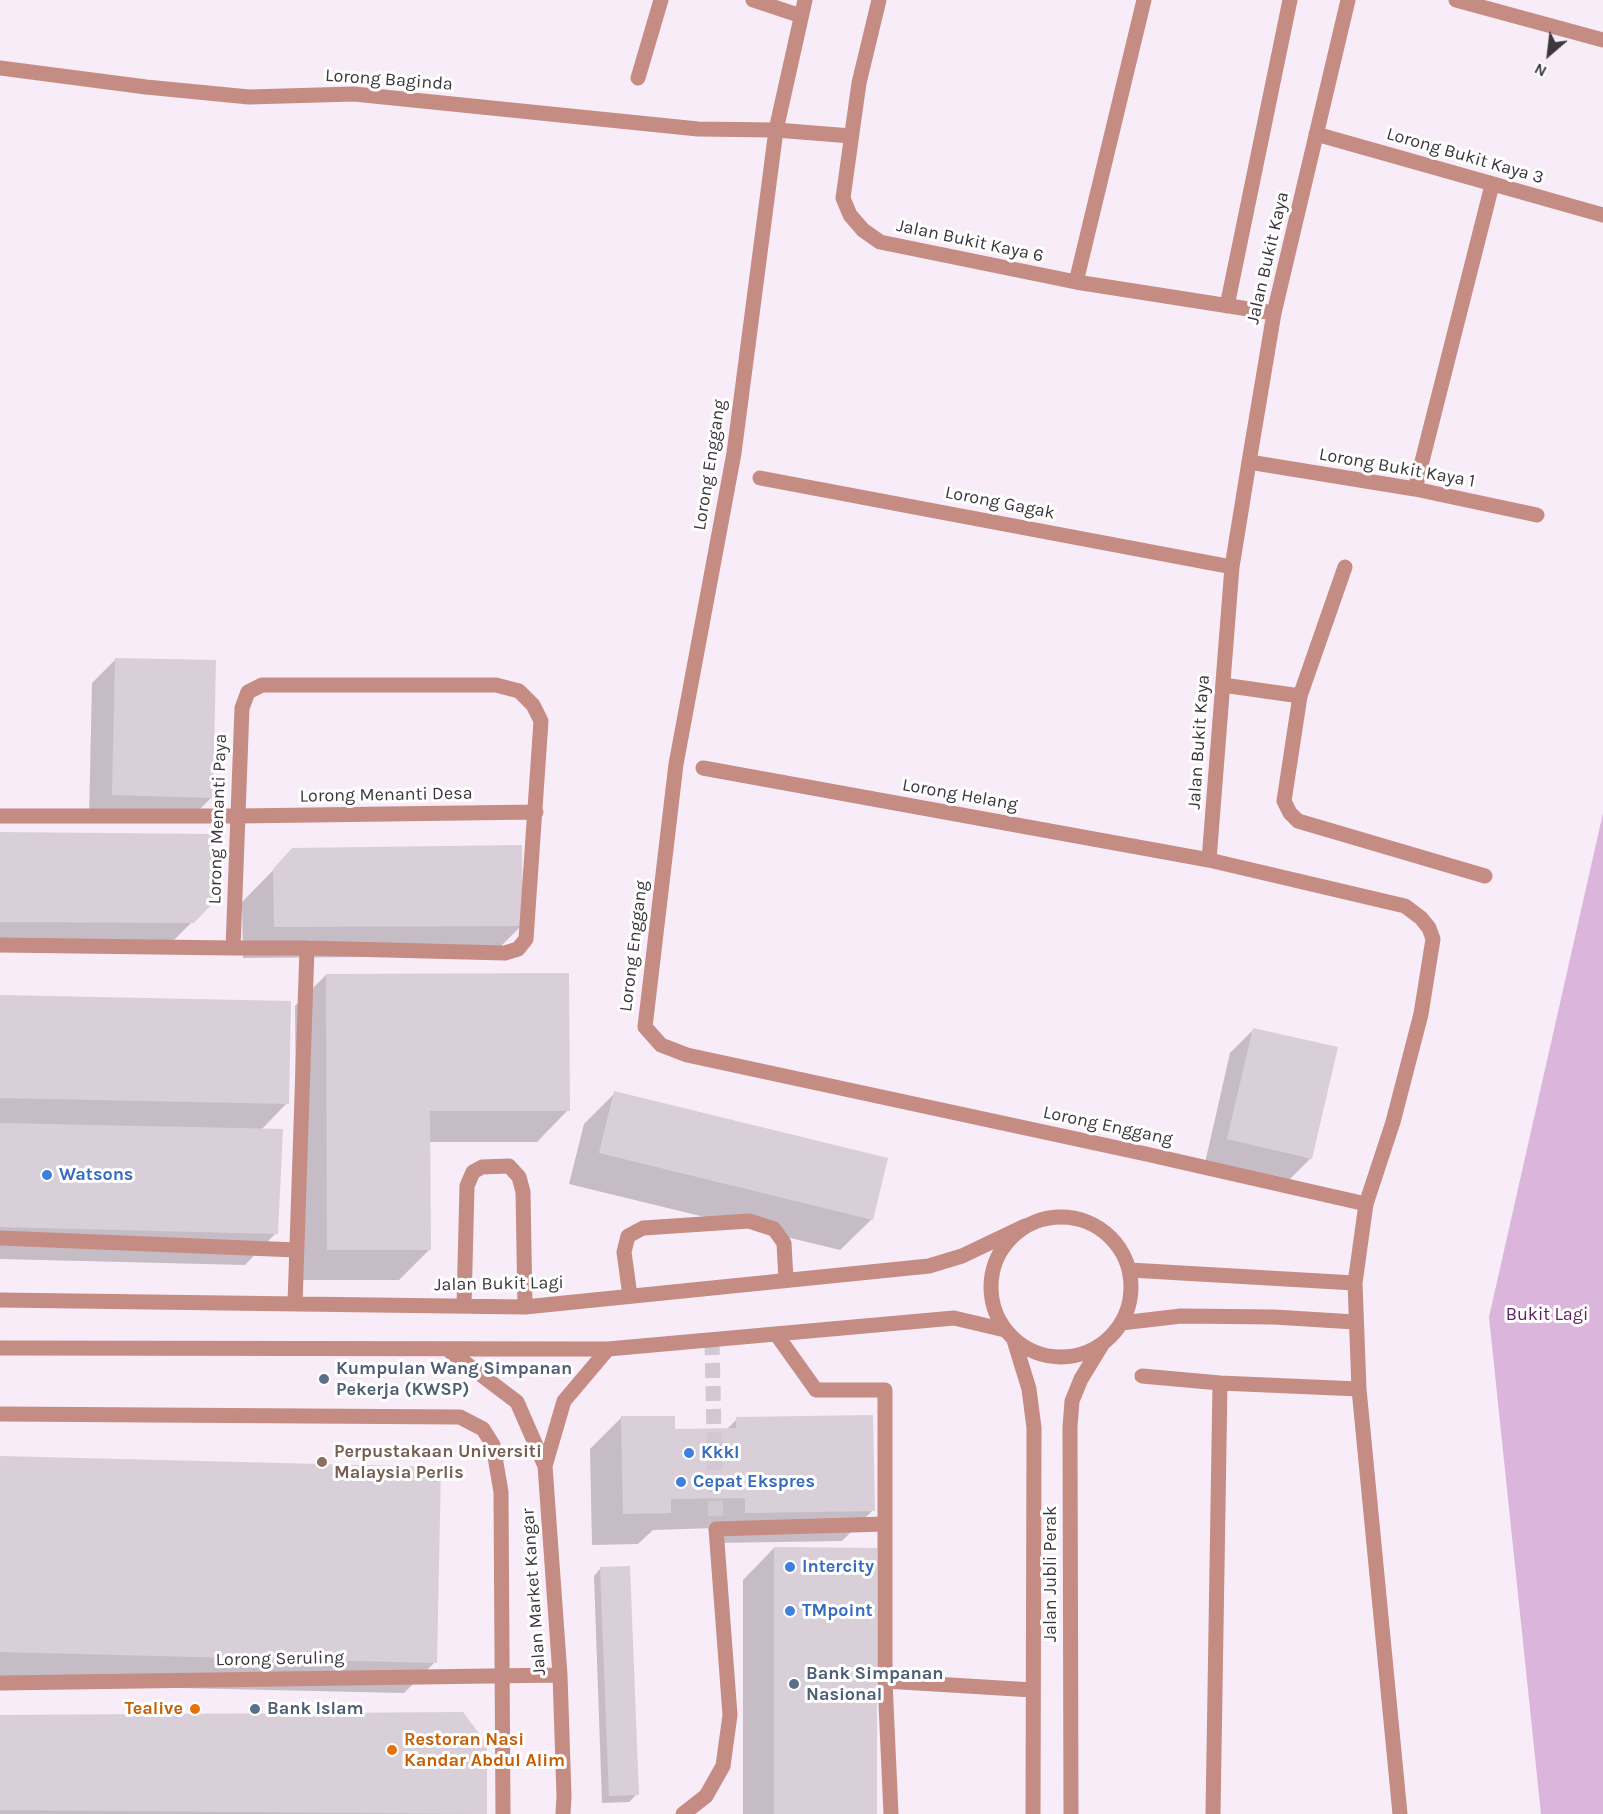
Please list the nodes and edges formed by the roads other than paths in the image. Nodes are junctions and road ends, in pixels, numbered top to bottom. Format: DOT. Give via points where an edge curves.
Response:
graph roads {
  1 [pos="661,0"];
  2 [pos="753,0"];
  3 [pos="806,0"];
  4 [pos="879,0"];
  5 [pos="1144,0"];
  6 [pos="1290,0"];
  7 [pos="1348,0"];
  8 [pos="1456,0"];
  9 [pos="801,16"];
  10 [pos="1603,40"];
  11 [pos="0,68"];
  12 [pos="638,78"];
  13 [pos="776,130"];
  14 [pos="1316,135"];
  15 [pos="851,136"];
  16 [pos="1492,185"];
  17 [pos="1603,215"];
  18 [pos="1076,282"];
  19 [pos="1227,306"];
  20 [pos="1274,313"];
  21 [pos="1249,462"];
  22 [pos="759,478"];
  23 [pos="1415,489"];
  24 [pos="1537,515"];
  25 [pos="1232,567"];
  26 [pos="1345,567"];
  27 [pos="1223,685"];
  28 [pos="1300,696"];
  29 [pos="703,768"];
  30 [pos="536,812"];
  31 [pos="0,816"];
  32 [pos="238,816"];
  33 [pos="1209,860"];
  34 [pos="1485,876"];
  35 [pos="0,945"];
  36 [pos="233,948"];
  37 [pos="307,948"];
  38 [pos="1366,1204"];
  39 [pos="1025,1226"];
  40 [pos="0,1238"];
  41 [pos="297,1250"];
  42 [pos="1130,1270"];
  43 [pos="786,1280"];
  44 [pos="1354,1283"];
  45 [pos="630,1296"];
  46 [pos="0,1300"];
  47 [pos="295,1304"];
  48 [pos="464,1306"];
  49 [pos="525,1306"];
  50 [pos="1355,1322"];
  51 [pos="1121,1323"];
  52 [pos="776,1334"];
  53 [pos="1010,1335"];
  54 [pos="1103,1343"];
  55 [pos="0,1348"];
  56 [pos="447,1349"];
  57 [pos="608,1349"];
  58 [pos="1143,1376"];
  59 [pos="1220,1383"];
  60 [pos="1359,1389"];
  61 [pos="0,1414"];
  62 [pos="545,1466"];
  63 [pos="885,1524"];
  64 [pos="560,1675"];
  65 [pos="501,1676"];
  66 [pos="885,1681"];
  67 [pos="0,1683"];
  68 [pos="1033,1690"];
  69 [pos="690,1812"];
  70 [pos="502,1814"];
  71 [pos="563,1814"];
  72 [pos="891,1814"];
  73 [pos="1033,1814"];
  74 [pos="1071,1814"];
  75 [pos="1213,1814"];
  76 [pos="1397,1814"];
  1 -- 12 [label="street"];
  2 -- 9 [label="street"];
  3 -- 9 [label="street, Lorong Enggang"];
  4 -- 15 [label="street, Jalan Bukit Kaya 6"];
  5 -- 18 [label="street"];
  6 -- 19 [label="street"];
  7 -- 14 [label="street, Jalan Bukit Kaya"];
  8 -- 10 [label="street"];
  9 -- 13 [label="street, Lorong Enggang"];
  11 -- 13 [label="street, Lorong Baginda" via="249,97 354,94 698,129"];
  13 -- 15 [label="street, Lorong Baginda"];
  13 -- 38 [label="street, Lorong Enggang" via="734,453 676,764 645,1027 660,1045 687,1055"];
  14 -- 16 [label="street, Lorong Bukit Kaya 3"];
  14 -- 20 [label="street, Jalan Bukit Kaya"];
  15 -- 18 [label="street, Jalan Bukit Kaya 6" via="843,198 850,215 880,242"];
  16 -- 17 [label="street, Lorong Bukit Kaya 3"];
  16 -- 23 [label="street"];
  18 -- 19 [label="street, Jalan Bukit Kaya 6"];
  19 -- 20 [label="street, Jalan Bukit Kaya 6"];
  20 -- 21 [label="street, Jalan Bukit Kaya"];
  21 -- 23 [label="street, Lorong Bukit Kaya 1"];
  21 -- 25 [label="street, Jalan Bukit Kaya"];
  22 -- 25 [label="street, Lorong Gagak"];
  23 -- 24 [label="street, Lorong Bukit Kaya 1"];
  25 -- 27 [label="street, Jalan Bukit Kaya"];
  26 -- 28 [label="street"];
  27 -- 28 [label="street"];
  27 -- 33 [label="street, Jalan Bukit Kaya"];
  28 -- 34 [label="street" via="1284,801 1298,821"];
  29 -- 33 [label="street, Lorong Helang"];
  30 -- 32 [label="street, Lorong Menanti Desa"];
  30 -- 32 [label="street, Lorong Menanti Paya" via="542,721 519,691 496,685 262,685 248,692 242,708"];
  30 -- 37 [label="street" via="526,939 518,949 505,953"];
  31 -- 32 [label="street, Lorong Menanti Desa"];
  32 -- 36 [label="street, Lorong Menanti Paya"];
  33 -- 38 [label="street" via="1405,906 1429,928 1433,939 1421,1014 1393,1122"];
  35 -- 36 [label="street"];
  36 -- 37 [label="street"];
  37 -- 41 [label="street"];
  38 -- 44 [label="street"];
  39 -- 42 [label="street" via="1045,1218 1067,1216 1088,1222 1106,1233"];
  39 -- 43 [label="street, Jalan Bukit Lagi" via="962,1256 929,1266"];
  39 -- 53 [label="street" via="1007,1241 995,1262 990,1285 994,1309"];
  40 -- 41 [label="street"];
  41 -- 47 [label="street"];
  42 -- 44 [label="street"];
  42 -- 51 [label="street" via="1131,1297"];
  43 -- 45 [label="street, Jalan Bukit Lagi"];
  43 -- 45 [label="street" via="784,1243 774,1229 749,1221 643,1228 628,1236 624,1252"];
  44 -- 50 [label="street"];
  45 -- 49 [label="street, Jalan Bukit Lagi"];
  46 -- 47 [label="street, Jalan Bukit Lagi"];
  47 -- 48 [label="street, Jalan Bukit Lagi"];
  48 -- 49 [label="street, Jalan Bukit Lagi"];
  48 -- 49 [label="street" via="467,1185 473,1172 482,1167 509,1166 519,1177 523,1192"];
  50 -- 51 [label="street" via="1181,1316"];
  50 -- 60 [label="street"];
  51 -- 54 [label="street"];
  52 -- 53 [label="street" via="954,1318"];
  52 -- 57 [label="street"];
  52 -- 63 [label="street" via="816,1390 885,1390"];
  53 -- 54 [label="street" via="1035,1352 1058,1357 1082,1354"];
  53 -- 68 [label="street, Jalan Jubli Perak" via="1029,1389 1034,1428"];
  54 -- 74 [label="street, Jalan Jubli Perak" via="1072,1401 1070,1427"];
  55 -- 56 [label="street"];
  56 -- 57 [label="street"];
  56 -- 62 [label="street" via="517,1402"];
  57 -- 62 [label="street, Jalan Market Kangar" via="564,1401"];
  58 -- 59 [label="street"];
  59 -- 60 [label="street"];
  59 -- 75 [label="street"];
  60 -- 76 [label="street"];
  61 -- 65 [label="street" via="460,1417 483,1429 493,1445 501,1492"];
  62 -- 64 [label="street, Jalan Market Kangar"];
  63 -- 66 [label="street"];
  63 -- 69 [label="street" via="716,1529 730,1716 723,1766 706,1796"];
  64 -- 65 [label="street, Lorong Seruling"];
  64 -- 71 [label="street, Jalan Market Kangar"];
  65 -- 67 [label="street, Lorong Seruling"];
  65 -- 70 [label="street"];
  66 -- 68 [label="street"];
  66 -- 72 [label="street"];
  68 -- 73 [label="street, Jalan Jubli Perak"];
}
